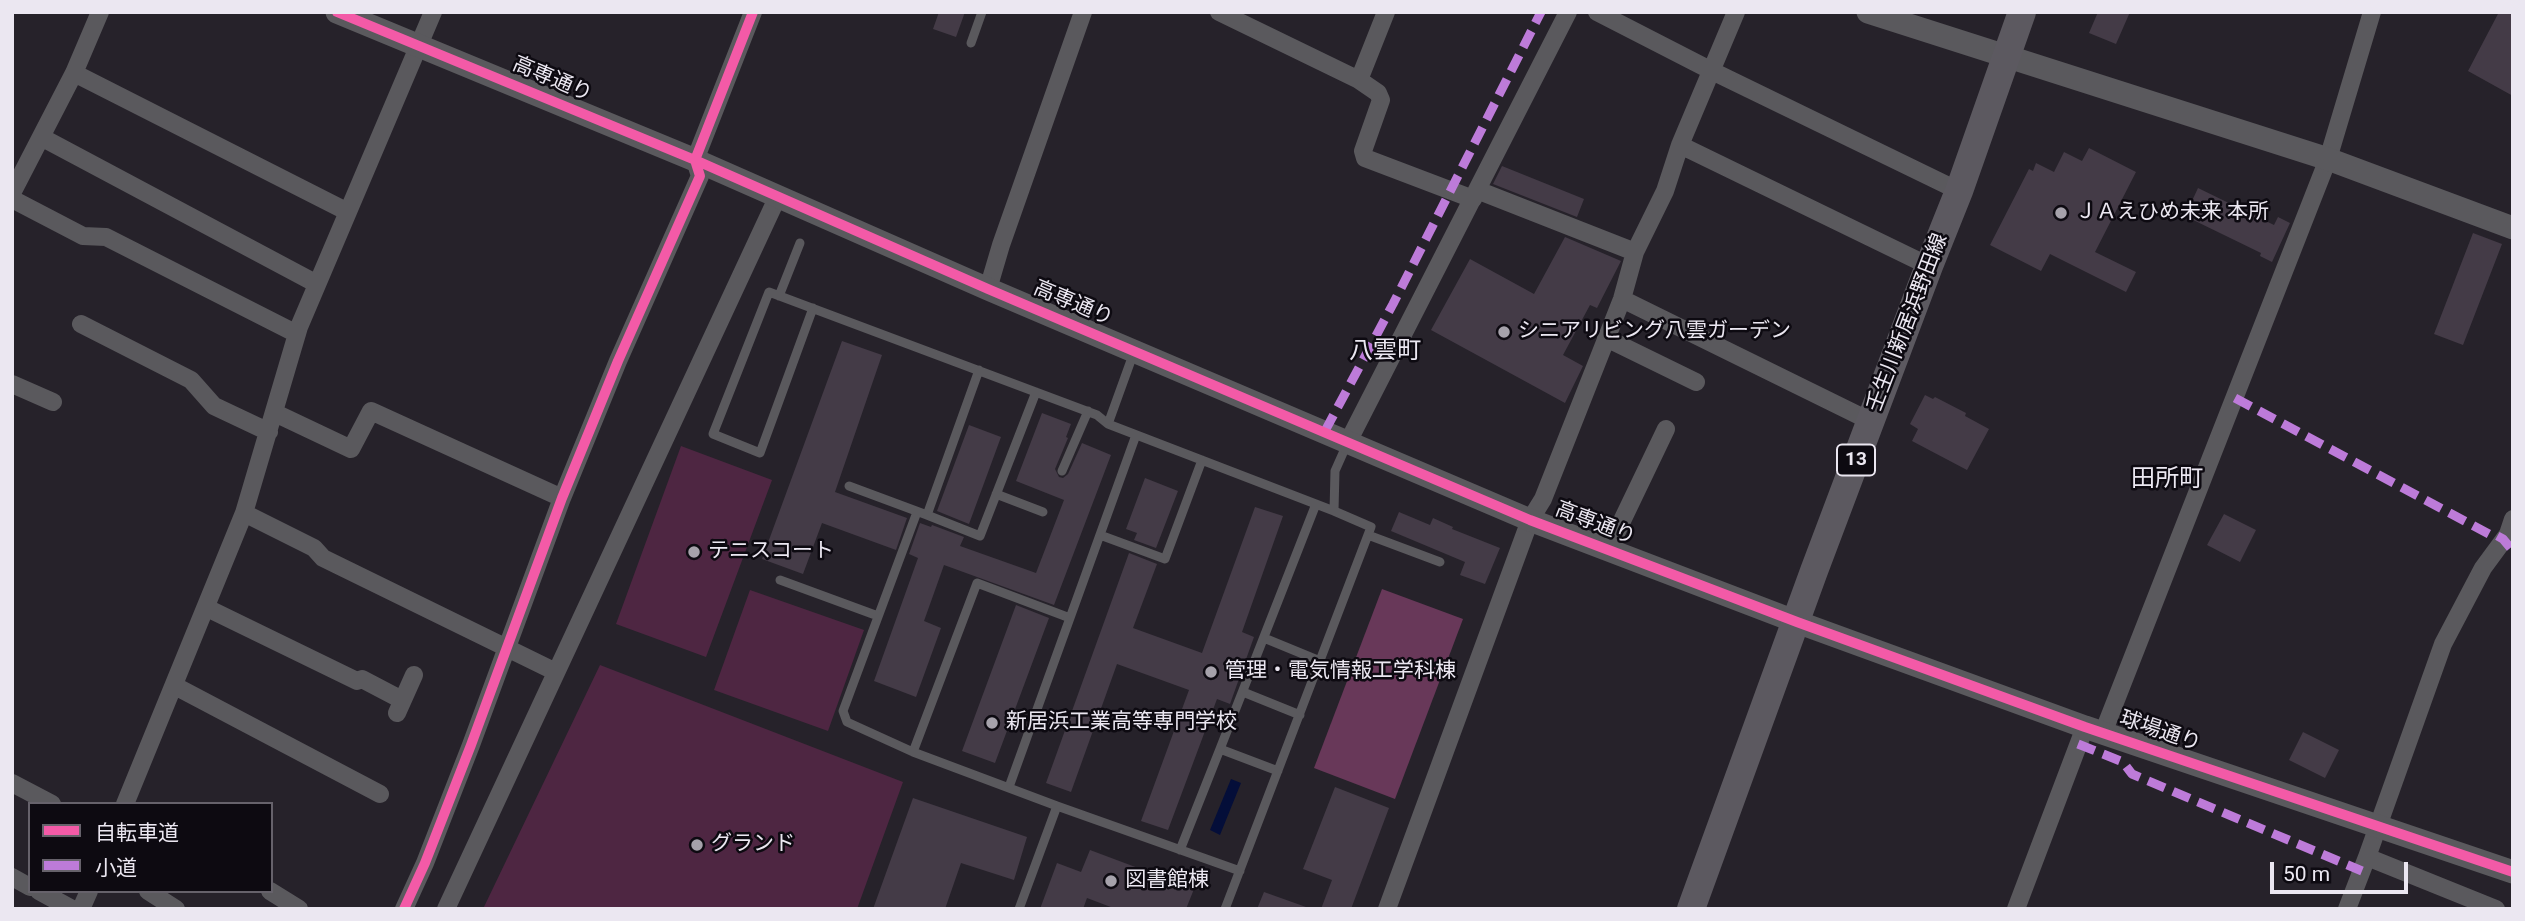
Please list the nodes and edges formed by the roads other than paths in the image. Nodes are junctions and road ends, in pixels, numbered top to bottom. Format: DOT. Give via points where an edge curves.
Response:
graph roads {
  1 [pos="100,12"];
  2 [pos="337,12"];
  3 [pos="433,12"];
  4 [pos="753,12"];
  5 [pos="982,12"];
  6 [pos="1083,12"];
  7 [pos="1219,12"];
  8 [pos="1386,12"];
  9 [pos="1568,12"];
  10 [pos="1597,12"];
  11 [pos="1736,12"];
  12 [pos="1868,12"];
  13 [pos="2022,12"];
  14 [pos="2372,12"];
  15 [pos="971,43"];
  16 [pos="418,46"];
  17 [pos="2006,57"];
  18 [pos="1712,71"];
  19 [pos="74,73"];
  20 [pos="1359,80"];
  21 [pos="41,136"];
  22 [pos="1679,145"];
  23 [pos="2328,159"];
  24 [pos="695,160"];
  25 [pos="1959,191"];
  26 [pos="12,192"];
  27 [pos="1475,195"];
  28 [pos="778,197"];
  29 [pos="12,199"];
  30 [pos="348,212"];
  31 [pos="2513,228"];
  32 [pos="800,243"];
  33 [pos="1635,252"];
  34 [pos="1928,266"];
  35 [pos="317,284"];
  36 [pos="988,289"];
  37 [pos="779,296"];
  38 [pos="1622,299"];
  39 [pos="813,308"];
  40 [pos="81,324"];
  41 [pos="297,334"];
  42 [pos="1606,338"];
  43 [pos="1135,351"];
  44 [pos="979,370"];
  45 [pos="1696,382"];
  46 [pos="12,384"];
  47 [pos="1036,392"];
  48 [pos="53,402"];
  49 [pos="1088,411"];
  50 [pos="275,413"];
  51 [pos="1870,421"];
  52 [pos="1108,425"];
  53 [pos="1666,429"];
  54 [pos="269,432"];
  55 [pos="1136,435"];
  56 [pos="1348,442"];
  57 [pos="1202,460"];
  58 [pos="1062,471"];
  59 [pos="849,486"];
  60 [pos="996,494"];
  61 [pos="562,498"];
  62 [pos="1316,504"];
  63 [pos="1334,511"];
  64 [pos="1043,512"];
  65 [pos="244,513"];
  66 [pos="922,513"];
  67 [pos="2513,519"];
  68 [pos="1530,520"];
  69 [pos="1100,535"];
  70 [pos="1368,535"];
  71 [pos="1608,550"];
  72 [pos="1440,562"];
  73 [pos="780,580"];
  74 [pos="206,608"];
  75 [pos="878,616"];
  76 [pos="1070,618"];
  77 [pos="1797,622"];
  78 [pos="1264,638"];
  79 [pos="507,649"];
  80 [pos="1320,661"];
  81 [pos="556,672"];
  82 [pos="414,675"];
  83 [pos="175,686"];
  84 [pos="1243,692"];
  85 [pos="1300,715"];
  86 [pos="2094,730"];
  87 [pos="1220,749"];
  88 [pos="913,752"];
  89 [pos="1278,771"];
  90 [pos="12,782"];
  91 [pos="1009,787"];
  92 [pos="380,794"];
  93 [pos="48,802"];
  94 [pos="126,802"];
  95 [pos="1057,806"];
  96 [pos="2377,827"];
  97 [pos="1180,850"];
  98 [pos="2367,857"];
  99 [pos="1240,871"];
  100 [pos="2513,872"];
  101 [pos="12,877"];
  102 [pos="28,886"];
  103 [pos="43,893"];
  104 [pos="88,893"];
  105 [pos="151,893"];
  106 [pos="273,893"];
  107 [pos="72,909"];
  108 [pos="81,909"];
  109 [pos="176,909"];
  110 [pos="299,909"];
  111 [pos="404,909"];
  112 [pos="446,909"];
  113 [pos="1019,909"];
  114 [pos="1225,909"];
  115 [pos="1387,909"];
  116 [pos="1691,909"];
  117 [pos="2016,909"];
  118 [pos="2347,909"];
  119 [pos="2496,909"];
  1 -- 19 [label="street"];
  2 -- 16 [label="street, 高専通り"];
  3 -- 16 [label="street"];
  4 -- 24 [label="street"];
  5 -- 15 [label="lane"];
  6 -- 36 [label="street"];
  7 -- 20 [label="street"];
  8 -- 20 [label="street"];
  9 -- 27 [label="street"];
  10 -- 18 [label="street"];
  11 -- 18 [label="street"];
  12 -- 17 [label="street"];
  13 -- 17 [label="main road, 壬生川新居浜野田線 / 13"];
  14 -- 23 [label="street"];
  16 -- 24 [label="street, 高専通り"];
  16 -- 30 [label="street"];
  17 -- 23 [label="street"];
  17 -- 25 [label="main road, 壬生川新居浜野田線 / 13"];
  18 -- 22 [label="street"];
  18 -- 25 [label="street"];
  19 -- 21 [label="street"];
  19 -- 30 [label="street"];
  20 -- 27 [label="street" via="1381,100 1363,151 1365,158"];
  21 -- 26 [label="street"];
  21 -- 35 [label="street"];
  22 -- 33 [label="street" via="1665,191"];
  22 -- 34 [label="street"];
  23 -- 31 [label="street"];
  23 -- 86 [label="street"];
  24 -- 28 [label="street, 高専通り"];
  24 -- 61 [label="street" via="700,176"];
  25 -- 34 [label="main road, 壬生川新居浜野田線 / 13"];
  27 -- 33 [label="street"];
  27 -- 56 [label="street"];
  28 -- 36 [label="street, 高専通り"];
  28 -- 81 [label="street"];
  29 -- 41 [label="street" via="83,236 106,237"];
  30 -- 35 [label="street"];
  32 -- 37 [label="lane"];
  33 -- 38 [label="street"];
  34 -- 51 [label="main road, 壬生川新居浜野田線 / 13"];
  35 -- 41 [label="street"];
  36 -- 43 [label="street, 高専通り"];
  37 -- 39 [label="lane"];
  37 -- 39 [label="lane" via="769,292 713,434 760,453"];
  38 -- 42 [label="street"];
  38 -- 51 [label="street"];
  39 -- 44 [label="lane"];
  40 -- 54 [label="street" via="191,380 214,406"];
  41 -- 50 [label="street"];
  42 -- 45 [label="street"];
  42 -- 68 [label="street" via="1543,499"];
  43 -- 52 [label="lane"];
  43 -- 56 [label="street, 高専通り"];
  44 -- 47 [label="lane"];
  44 -- 66 [label="lane"];
  46 -- 48 [label="street"];
  47 -- 49 [label="lane"];
  47 -- 60 [label="lane"];
  49 -- 52 [label="lane"];
  49 -- 58 [label="lane"];
  50 -- 54 [label="street"];
  50 -- 61 [label="street" via="351,449 371,411"];
  51 -- 77 [label="main road, 壬生川新居浜野田線 / 13"];
  52 -- 55 [label="lane"];
  53 -- 71 [label="street"];
  54 -- 65 [label="street"];
  55 -- 57 [label="lane"];
  55 -- 69 [label="lane"];
  56 -- 63 [label="lane" via="1335,471"];
  56 -- 68 [label="street, 高専通り"];
  57 -- 62 [label="lane"];
  57 -- 69 [label="lane" via="1165,559"];
  59 -- 66 [label="lane"];
  60 -- 64 [label="lane"];
  60 -- 66 [label="lane" via="980,536"];
  61 -- 79 [label="street"];
  62 -- 63 [label="lane"];
  62 -- 78 [label="lane"];
  63 -- 70 [label="lane" via="1371,527"];
  65 -- 74 [label="street"];
  65 -- 79 [label="street" via="313,548 323,558"];
  66 -- 75 [label="lane"];
  67 -- 96 [label="street" via="2443,644"];
  68 -- 71 [label="street, 高専通り"];
  68 -- 115 [label="street"];
  69 -- 76 [label="lane"];
  70 -- 72 [label="lane"];
  70 -- 80 [label="lane"];
  71 -- 77 [label="street, 高専通り"];
  73 -- 75 [label="lane"];
  74 -- 82 [label="street" via="362,680 400,707"];
  74 -- 83 [label="street"];
  75 -- 88 [label="lane" via="843,711 847,722"];
  76 -- 88 [label="lane" via="977,583"];
  76 -- 91 [label="lane"];
  77 -- 86 [label="street, 球場通り"];
  77 -- 116 [label="main road, 壬生川新居浜野田線 / 13"];
  78 -- 80 [label="lane"];
  78 -- 84 [label="lane"];
  79 -- 81 [label="street"];
  79 -- 111 [label="street"];
  80 -- 85 [label="lane"];
  81 -- 112 [label="street"];
  83 -- 92 [label="street"];
  83 -- 94 [label="street"];
  84 -- 85 [label="lane"];
  84 -- 87 [label="lane"];
  85 -- 89 [label="lane"];
  86 -- 96 [label="street, 球場通り"];
  86 -- 117 [label="street"];
  87 -- 89 [label="lane"];
  87 -- 97 [label="lane"];
  88 -- 91 [label="lane"];
  89 -- 99 [label="lane"];
  90 -- 93 [label="street"];
  91 -- 95 [label="lane"];
  95 -- 97 [label="lane"];
  95 -- 113 [label="lane"];
  96 -- 98 [label="street"];
  96 -- 100 [label="street, 球場通り"];
  97 -- 99 [label="lane"];
  98 -- 118 [label="street"];
  98 -- 119 [label="street"];
  99 -- 114 [label="lane"];
  101 -- 102 [label="street"];
  103 -- 107 [label="street"];
  104 -- 108 [label="street"];
  105 -- 109 [label="street"];
  106 -- 110 [label="street"];
}
